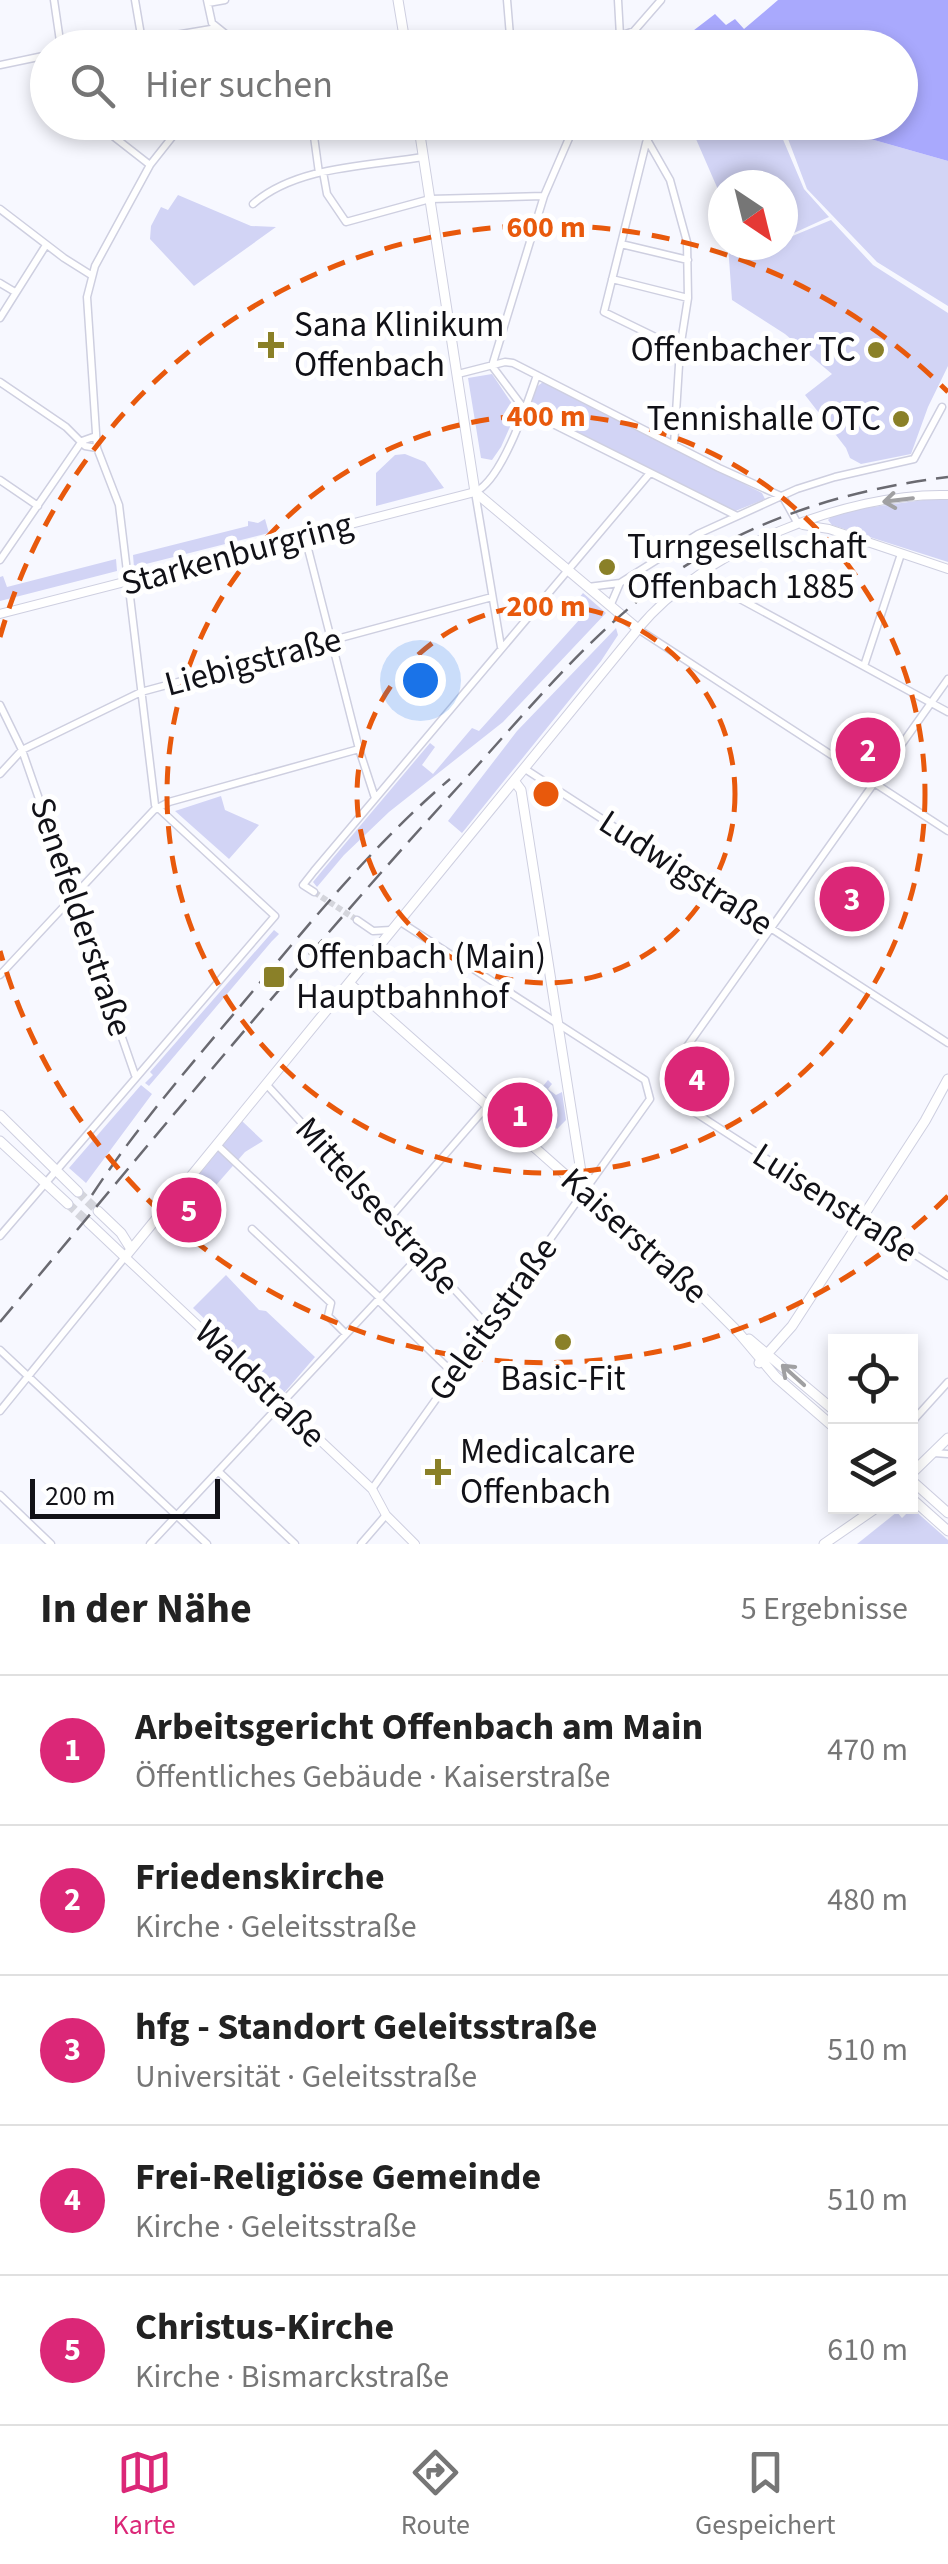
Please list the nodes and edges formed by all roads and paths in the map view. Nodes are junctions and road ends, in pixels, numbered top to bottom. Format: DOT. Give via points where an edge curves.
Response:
graph roads {
  1 [pos="54,0"];
  2 [pos="135,0"];
  3 [pos="225,0"];
  4 [pos="398,0"];
  5 [pos="507,0"];
  6 [pos="515,0"];
  7 [pos="618,0"];
  8 [pos="660,0"];
  9 [pos="208,1"];
  10 [pos="217,28"];
  11 [pos="58,30"];
  12 [pos="140,30"];
  13 [pos="205,30"];
  14 [pos="220,30"];
  15 [pos="403,30"];
  16 [pos="510,30"];
  17 [pos="620,30"];
  18 [pos="635,30"];
  19 [pos="30,59"];
  20 [pos="0,65"];
  21 [pos="118,140"];
  22 [pos="170,140"];
  23 [pos="315,140"];
  24 [pos="421,140"];
  25 [pos="568,140"];
  26 [pos="647,140"];
  27 [pos="649,140"];
  28 [pos="424,157"];
  29 [pos="150,165"];
  30 [pos="321,172"];
  31 [pos="544,196"];
  32 [pos="430,198"];
  33 [pos="253,204"];
  34 [pos="0,208"];
  35 [pos="621,244"];
  36 [pos="46,245"];
  37 [pos="688,260"];
  38 [pos="92,275"];
  39 [pos="612,279"];
  40 [pos="0,283"];
  41 [pos="15,292"];
  42 [pos="688,298"];
  43 [pos="0,318"];
  44 [pos="680,349"];
  45 [pos="492,366"];
  46 [pos="458,374"];
  47 [pos="537,375"];
  48 [pos="0,382"];
  49 [pos="942,407"];
  50 [pos="525,410"];
  51 [pos="96,436"];
  52 [pos="84,444"];
  53 [pos="674,445"];
  54 [pos="96,448"];
  55 [pos="650,473"];
  56 [pos="0,480"];
  57 [pos="759,488"];
  58 [pos="474,492"];
  59 [pos="948,495"];
  60 [pos="783,497"];
  61 [pos="767,504"];
  62 [pos="38,506"];
  63 [pos="721,509"];
  64 [pos="830,512"];
  65 [pos="737,516"];
  66 [pos="724,521"];
  67 [pos="798,524"];
  68 [pos="828,530"];
  69 [pos="306,537"];
  70 [pos="901,554"];
  71 [pos="0,560"];
  72 [pos="948,569"];
  73 [pos="567,570"];
  74 [pos="700,574"];
  75 [pos="127,583"];
  76 [pos="620,583"];
  77 [pos="588,587"];
  78 [pos="492,597"];
  79 [pos="613,606"];
  80 [pos="0,614"];
  81 [pos="638,629"];
  82 [pos="333,641"];
  83 [pos="501,648"];
  84 [pos="624,648"];
  85 [pos="864,666"];
  86 [pos="948,679"];
  87 [pos="141,692"];
  88 [pos="931,702"];
  89 [pos="0,704"];
  90 [pos="948,712"];
  91 [pos="359,749"];
  92 [pos="22,750"];
  93 [pos="525,768"];
  94 [pos="0,774"];
  95 [pos="515,782"];
  96 [pos="874,783"];
  97 [pos="375,798"];
  98 [pos="157,808"];
  99 [pos="948,831"];
  100 [pos="314,892"];
  101 [pos="72,895"];
  102 [pos="357,920"];
  103 [pos="400,920"];
  104 [pos="771,928"];
  105 [pos="392,930"];
  106 [pos="373,931"];
  107 [pos="376,949"];
  108 [pos="0,974"];
  109 [pos="349,983"];
  110 [pos="558,1022"];
  111 [pos="948,1043"];
  112 [pos="136,1076"];
  113 [pos="948,1079"];
  114 [pos="266,1084"];
  115 [pos="945,1090"];
  116 [pos="488,1105"];
  117 [pos="0,1115"];
  118 [pos="0,1141"];
  119 [pos="216,1144"];
  120 [pos="51,1178"];
  121 [pos="584,1191"];
  122 [pos="78,1192"];
  123 [pos="68,1204"];
  124 [pos="98,1211"];
  125 [pos="389,1219"];
  126 [pos="861,1220"];
  127 [pos="88,1222"];
  128 [pos="252,1229"];
  129 [pos="0,1236"];
  130 [pos="128,1253"];
  131 [pos="421,1254"];
  132 [pos="948,1276"];
  133 [pos="379,1299"];
  134 [pos="488,1326"];
  135 [pos="346,1334"];
  136 [pos="0,1350"];
  137 [pos="762,1359"];
  138 [pos="453,1373"];
  139 [pos="28,1376"];
  140 [pos="948,1382"];
  141 [pos="818,1397"];
  142 [pos="279,1405"];
  143 [pos="828,1405"];
  144 [pos="810,1407"];
  145 [pos="0,1410"];
  146 [pos="918,1415"];
  147 [pos="829,1424"];
  148 [pos="948,1438"];
  149 [pos="933,1452"];
  150 [pos="948,1454"];
  151 [pos="918,1468"];
  152 [pos="218,1472"];
  153 [pos="918,1485"];
  154 [pos="372,1489"];
  155 [pos="0,1495"];
  156 [pos="918,1504"];
  157 [pos="867,1514"];
  158 [pos="948,1514"];
  159 [pos="386,1515"];
  160 [pos="176,1516"];
  161 [pos="948,1531"];
  162 [pos="52,1544"];
  163 [pos="150,1544"];
  164 [pos="207,1544"];
  165 [pos="295,1544"];
  166 [pos="362,1544"];
  167 [pos="416,1544"];
  168 [pos="824,1544"];
  1 -- 11 [label="street"];
  2 -- 12 [label="street"];
  3 -- 9 [label="street"];
  4 -- 15 [label="main road"];
  5 -- 6 [label="street"];
  5 -- 16 [label="street"];
  7 -- 17 [label="street"];
  8 -- 18 [label="street"];
  9 -- 10 [label="street"];
  10 -- 13 [label="street"];
  10 -- 14 [label="street"];
  19 -- 20 [label="street"];
  21 -- 29 [label="street"];
  22 -- 29 [label="street"];
  23 -- 30 [label="street"];
  24 -- 28 [label="main road"];
  25 -- 31 [label="street"];
  26 -- 35 [label="street"];
  27 -- 37 [label="street" via="677,198"];
  28 -- 30 [label="street"];
  28 -- 32 [label="main road"];
  29 -- 38 [label="street"];
  30 -- 32 [label="street" via="346,222"];
  30 -- 33 [label="street" via="282,182"];
  31 -- 32 [label="street"];
  31 -- 45 [label="street"];
  32 -- 46 [label="main road"];
  34 -- 36 [label="street"];
  35 -- 37 [label="street"];
  35 -- 39 [label="street"];
  36 -- 38 [label="street"];
  36 -- 41 [label="street"];
  37 -- 42 [label="street"];
  38 -- 51 [label="street" via="87,305"];
  39 -- 42 [label="street"];
  39 -- 44 [label="street" via="606,315"];
  40 -- 41 [label="street"];
  41 -- 43 [label="street"];
  42 -- 44 [label="street"];
  44 -- 53 [label="street"];
  45 -- 46 [label="street"];
  45 -- 47 [label="street" via="510,362"];
  45 -- 50 [label="street"];
  46 -- 58 [label="main road"];
  47 -- 50 [label="street"];
  47 -- 53 [label="street"];
  48 -- 52 [label="street"];
  49 -- 60 [label="street" via="914,459"];
  50 -- 55 [label="street"];
  50 -- 58 [label="street" via="488,484"];
  51 -- 52 [label="street"];
  51 -- 54 [label="street"];
  52 -- 54 [label="street"];
  52 -- 62 [label="street"];
  53 -- 57 [label="street"];
  54 -- 75 [label="street" via="118,501"];
  55 -- 63 [label="street"];
  55 -- 73 [label="street"];
  56 -- 62 [label="street"];
  57 -- 60 [label="street"];
  57 -- 61 [label="street"];
  58 -- 69 [label="street, Starkenburgring"];
  58 -- 73 [label="main road"];
  58 -- 78 [label="street"];
  59 -- 64 [label="street, one-way"];
  60 -- 61 [label="street"];
  60 -- 67 [label="street"];
  61 -- 65 [label="street"];
  62 -- 71 [label="street"];
  63 -- 65 [label="street"];
  63 -- 66 [label="street"];
  64 -- 67 [label="street"];
  64 -- 68 [label="street"];
  65 -- 66 [label="street"];
  66 -- 76 [label="street"];
  67 -- 68 [label="street"];
  67 -- 74 [label="street"];
  68 -- 70 [label="street"];
  69 -- 75 [label="street, Starkenburgring"];
  69 -- 82 [label="street"];
  70 -- 72 [label="street"];
  70 -- 85 [label="street"];
  73 -- 77 [label="main road"];
  73 -- 83 [label="street"];
  74 -- 81 [label="street"];
  74 -- 85 [label="street"];
  75 -- 80 [label="street, Starkenburgring"];
  75 -- 87 [label="street"];
  76 -- 77 [label="street"];
  76 -- 79 [label="street"];
  77 -- 79 [label="main road"];
  78 -- 82 [label="street, Liebigstraße"];
  78 -- 83 [label="street"];
  79 -- 81 [label="main road"];
  79 -- 84 [label="main road"];
  81 -- 84 [label="main road"];
  81 -- 96 [label="street"];
  82 -- 87 [label="street, Liebigstraße"];
  82 -- 91 [label="street"];
  83 -- 97 [label="street"];
  84 -- 93 [label="main road"];
  85 -- 88 [label="street"];
  86 -- 88 [label="street"];
  87 -- 92 [label="street, Liebigstraße"];
  87 -- 98 [label="street"];
  88 -- 90 [label="street"];
  88 -- 96 [label="street"];
  89 -- 92 [label="street, Senefelderstraße"];
  91 -- 97 [label="street"];
  91 -- 98 [label="street"];
  92 -- 94 [label="street"];
  92 -- 101 [label="street, Senefelderstraße"];
  93 -- 95 [label="main road"];
  93 -- 104 [label="street, Ludwigstraße"];
  95 -- 103 [label="main road"];
  95 -- 110 [label="main road"];
  96 -- 99 [label="street"];
  96 -- 104 [label="street"];
  97 -- 100 [label="street" via="303,885"];
  98 -- 101 [label="street"];
  98 -- 112 [label="street" via="275,916"];
  101 -- 108 [label="street"];
  101 -- 112 [label="street, Senefelderstraße"];
  102 -- 106 [label="street"];
  103 -- 105 [label="main road"];
  103 -- 110 [label="street"];
  104 -- 111 [label="street, Ludwigstraße"];
  104 -- 126 [label="street, Luisenstraße" via="666,1076 671,1097"];
  105 -- 106 [label="street"];
  105 -- 107 [label="main road"];
  106 -- 107 [label="street"];
  107 -- 109 [label="main road"];
  109 -- 114 [label="main road"];
  109 -- 116 [label="main road, Kaiserstraße"];
  110 -- 121 [label="main road"];
  110 -- 121 [label="street, Geleitsstraße" via="645,1080 650,1100"];
  112 -- 120 [label="street"];
  113 -- 115 [label="main road"];
  114 -- 119 [label="main road"];
  114 -- 125 [label="street, Mittelseestraße"];
  115 -- 126 [label="main road"];
  116 -- 121 [label="main road, Kaiserstraße"];
  116 -- 125 [label="street"];
  117 -- 120 [label="main road"];
  118 -- 120 [label="main road"];
  119 -- 130 [label="main road"];
  119 -- 133 [label="street"];
  120 -- 122 [label="main road"];
  120 -- 123 [label="main road"];
  120 -- 129 [label="street"];
  121 -- 134 [label="street, Geleitsstraße"];
  121 -- 137 [label="main road, Kaiserstraße"];
  124 -- 130 [label="main road, Waldstraße" via="121,1233"];
  125 -- 131 [label="street, Mittelseestraße"];
  126 -- 132 [label="street, Luisenstraße"];
  126 -- 137 [label="main road" via="792,1326"];
  127 -- 130 [label="main road, Waldstraße"];
  128 -- 135 [label="street" via="331,1303 328,1316"];
  130 -- 139 [label="street"];
  130 -- 142 [label="street, Waldstraße"];
  131 -- 133 [label="street"];
  131 -- 134 [label="street, Mittelseestraße"];
  133 -- 135 [label="street"];
  133 -- 138 [label="street"];
  134 -- 138 [label="street, Geleitsstraße"];
  135 -- 142 [label="street"];
  136 -- 139 [label="street"];
  141 -- 137 [label="main road, Kaiserstraße, one-way"];
  137 -- 144 [label="main road, Kaiserstraße"];
  138 -- 154 [label="street, Geleitsstraße"];
  139 -- 145 [label="street"];
  139 -- 160 [label="street"];
  140 -- 146 [label="street"];
  141 -- 143 [label="main road, Kaiserstraße"];
  141 -- 144 [label="main road"];
  142 -- 152 [label="street"];
  142 -- 154 [label="street, Waldstraße"];
  144 -- 147 [label="main road, Kaiserstraße"];
  148 -- 149 [label="main road"];
  149 -- 150 [label="street"];
  149 -- 151 [label="main road"];
  152 -- 160 [label="street"];
  152 -- 165 [label="street"];
  153 -- 158 [label="main road"];
  154 -- 159 [label="street, Waldstraße"];
  155 -- 162 [label="street"];
  156 -- 161 [label="main road"];
  157 -- 168 [label="main road"];
  159 -- 166 [label="street"];
  159 -- 167 [label="street, Waldstraße"];
  160 -- 163 [label="street"];
  160 -- 164 [label="street"];
}
